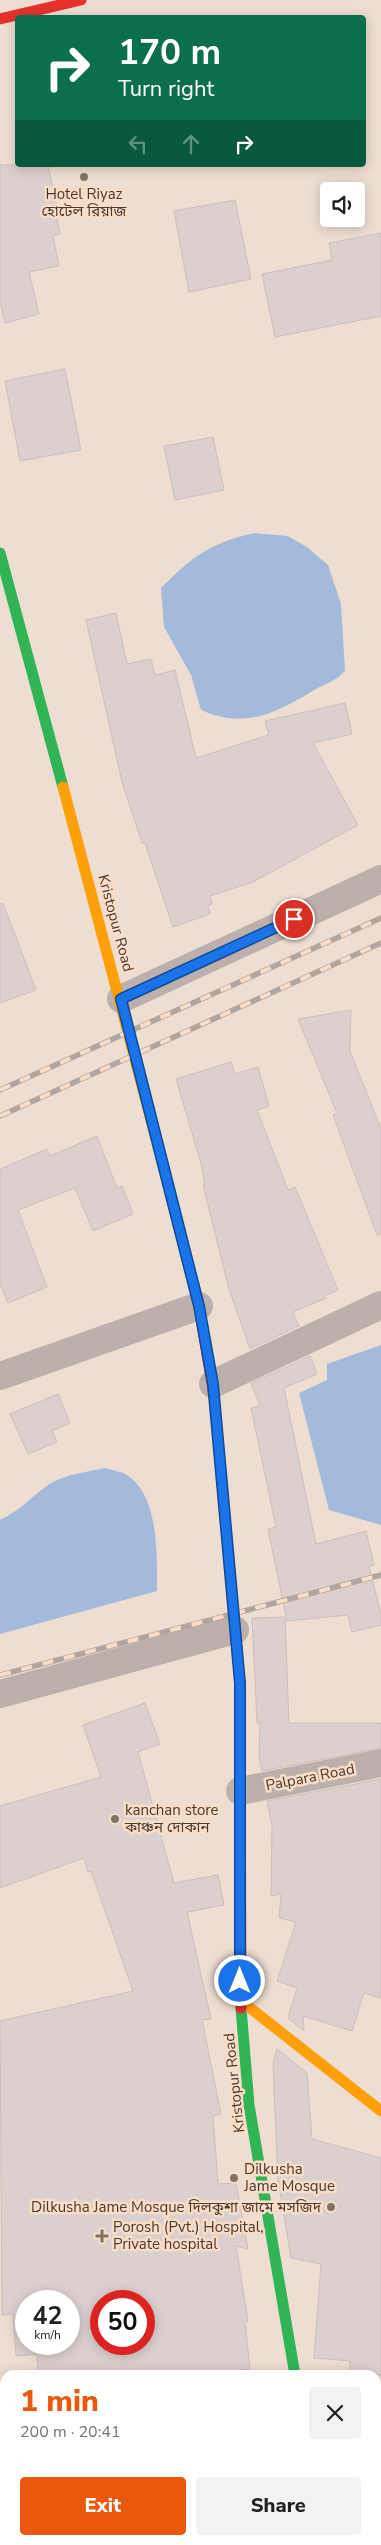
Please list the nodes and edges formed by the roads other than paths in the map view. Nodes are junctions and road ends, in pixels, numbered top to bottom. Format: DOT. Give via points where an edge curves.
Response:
graph roads {
  1 [pos="81,0"];
  2 [pos="15,15"];
  3 [pos="17,15"];
  4 [pos="0,19"];
  5 [pos="0,553"];
  6 [pos="381,878"];
  7 [pos="121,999"];
  8 [pos="381,1305"];
  9 [pos="199,1306"];
  10 [pos="0,1376"];
  11 [pos="213,1384"];
  12 [pos="235,1630"];
  13 [pos="0,1694"];
  14 [pos="381,1763"];
  15 [pos="240,1791"];
  16 [pos="240,2000"];
  17 [pos="381,2111"];
  18 [pos="294,2370"];
  1 -- 3 [label="main road"];
  2 -- 4 [label="main road"];
  5 -- 7 [label="main road, Kristopur Road"];
  6 -- 7 [label="street"];
  7 -- 9 [label="main road, Kristopur Road"];
  8 -- 11 [label="street"];
  9 -- 10 [label="street"];
  9 -- 11 [label="main road, Kristopur Road"];
  11 -- 12 [label="main road, Kristopur Road"];
  12 -- 13 [label="street"];
  12 -- 15 [label="main road, Kristopur Road" via="240,1683"];
  14 -- 15 [label="street, Palpara Road"];
  15 -- 16 [label="main road, Kristopur Road"];
  16 -- 17 [label="main road"];
  16 -- 18 [label="main road, Kristopur Road" via="249,2105"];
}
